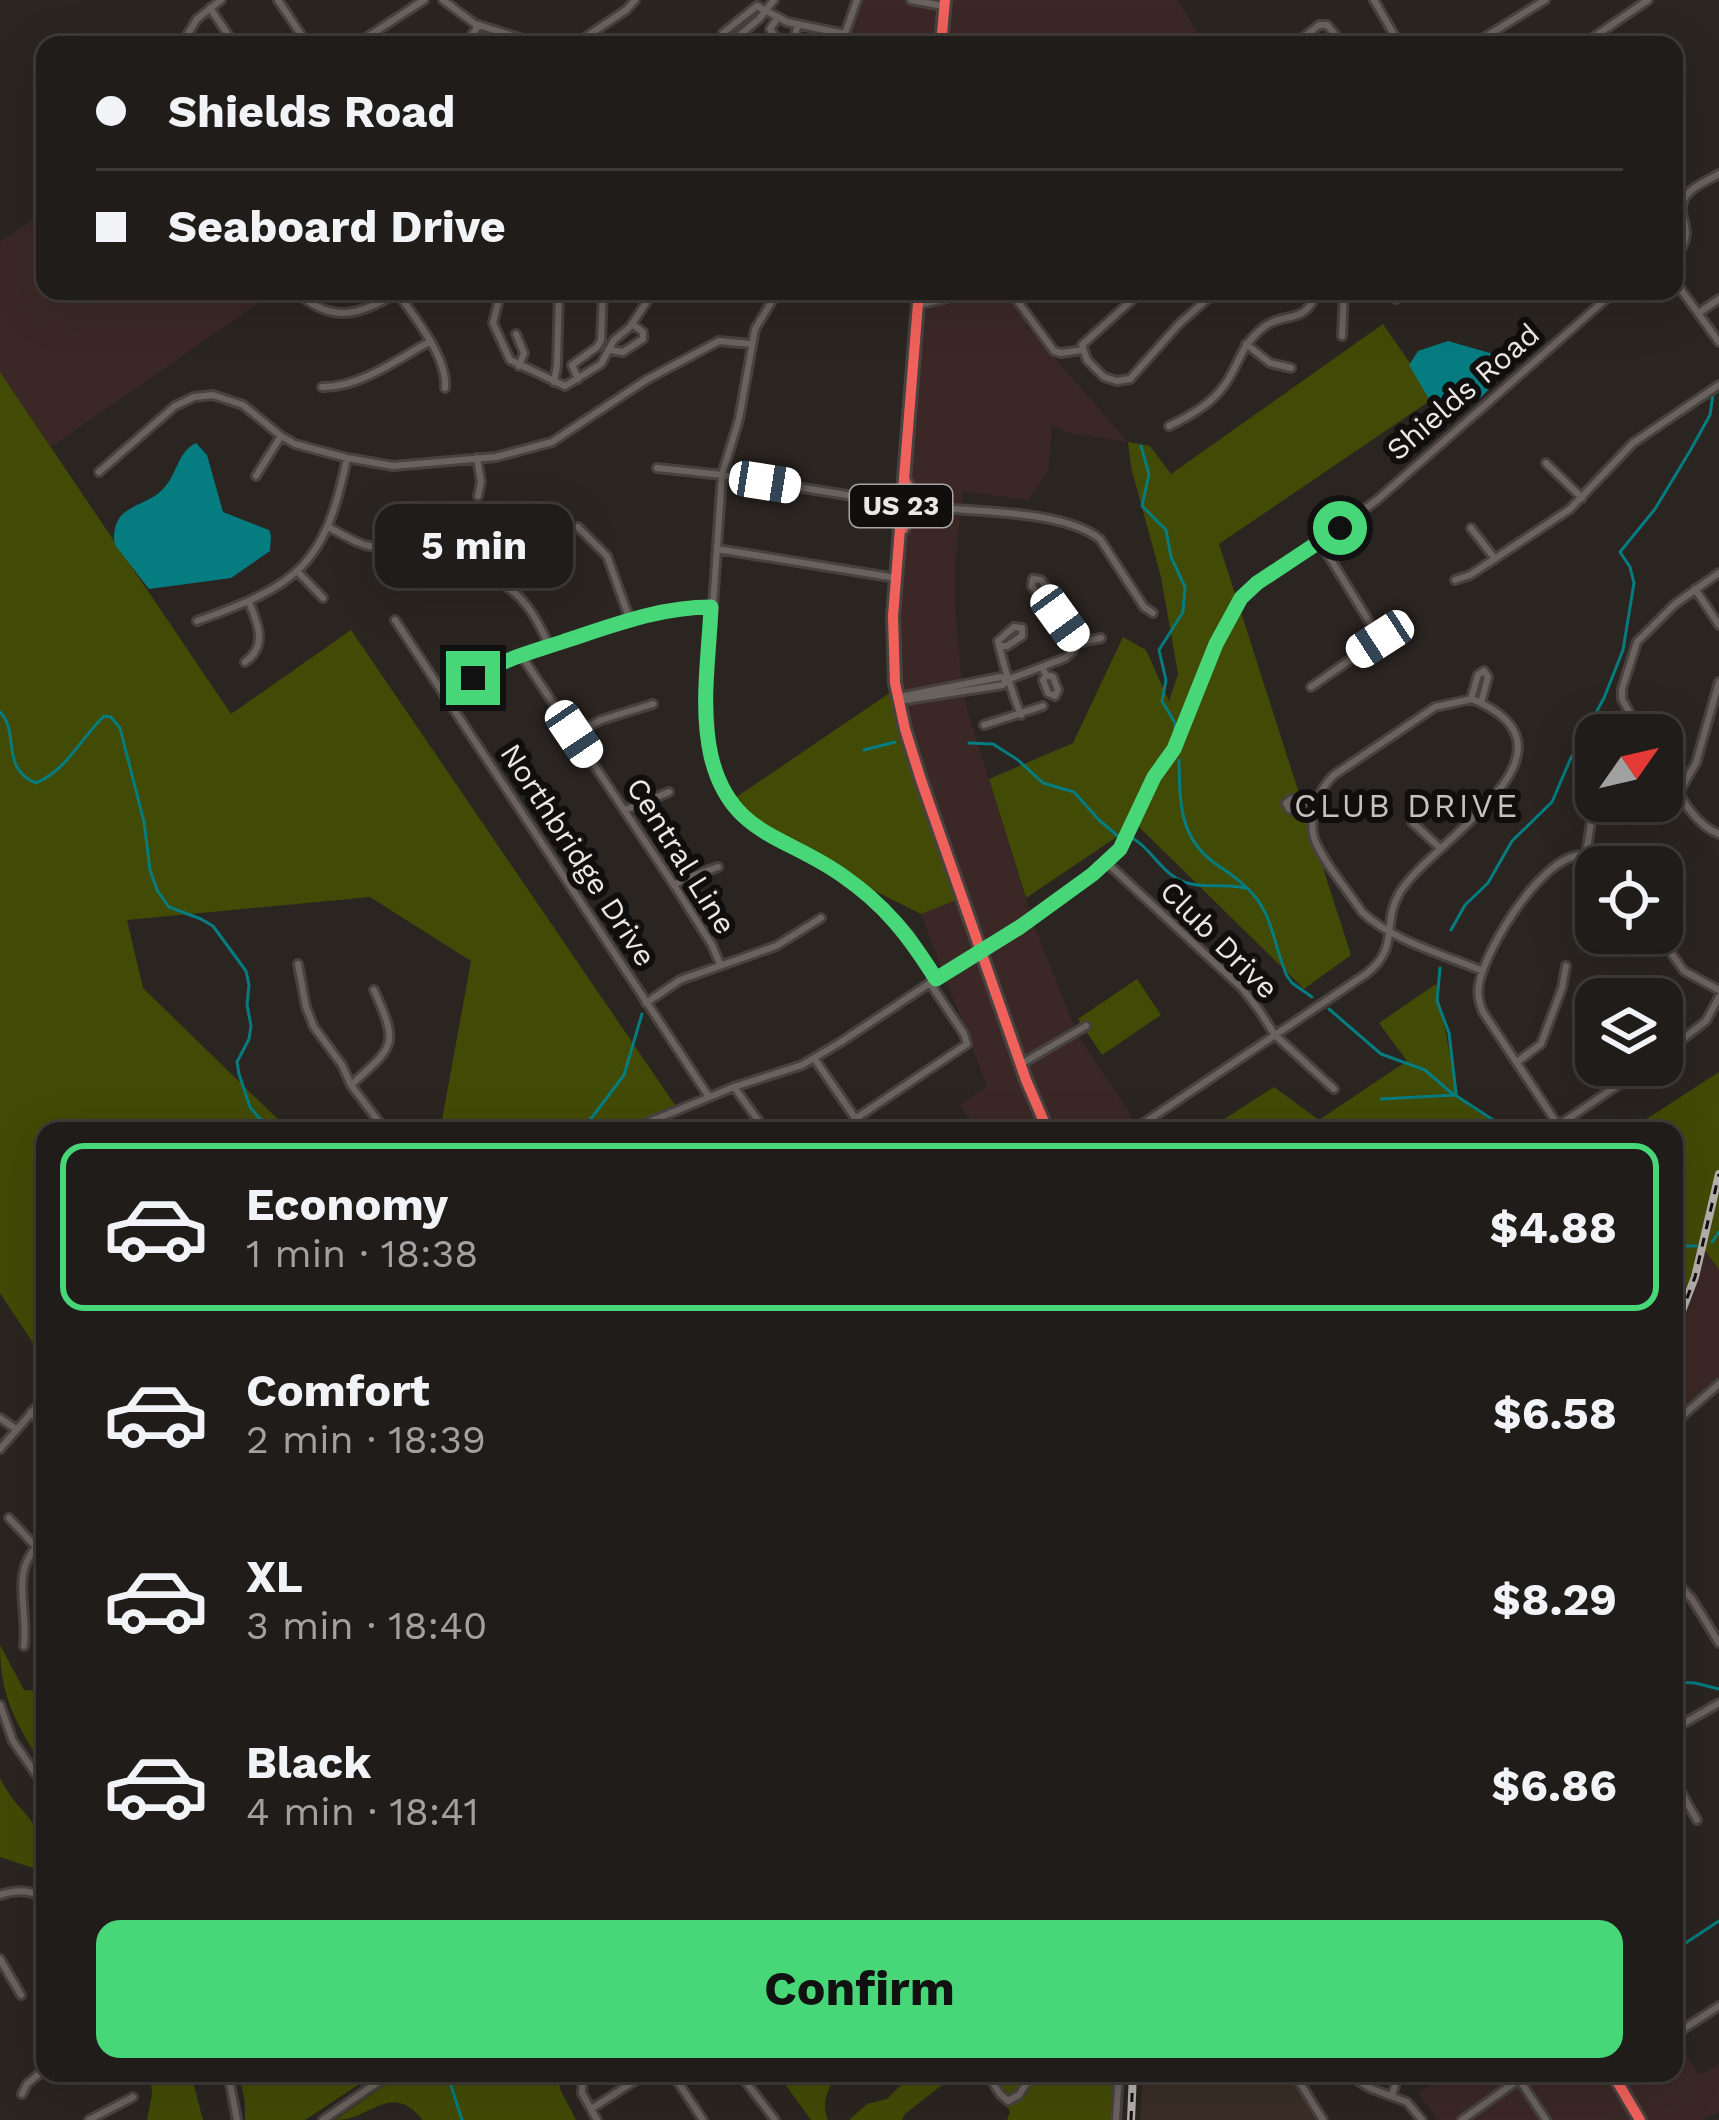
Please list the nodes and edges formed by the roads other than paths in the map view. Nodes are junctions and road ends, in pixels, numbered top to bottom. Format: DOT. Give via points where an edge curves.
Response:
graph roads {
  1 [pos="221,0"];
  2 [pos="278,0"];
  3 [pos="424,0"];
  4 [pos="443,0"];
  5 [pos="635,0"];
  6 [pos="774,0"];
  7 [pos="856,0"];
  8 [pos="911,0"];
  9 [pos="1545,0"];
  10 [pos="1648,0"];
  11 [pos="1378,1"];
  12 [pos="944,3"];
  13 [pos="210,8"];
  14 [pos="767,10"];
  15 [pos="778,17"];
  16 [pos="799,24"];
  17 [pos="479,25"];
  18 [pos="845,34"];
  19 [pos="186,36"];
  20 [pos="229,36"];
  21 [pos="302,36"];
  22 [pos="369,36"];
  23 [pos="471,36"];
  24 [pos="514,36"];
  25 [pos="588,36"];
  26 [pos="723,36"];
  27 [pos="738,36"];
  28 [pos="777,36"];
  29 [pos="795,36"];
  30 [pos="942,36"];
  31 [pos="1305,36"];
  32 [pos="1337,36"];
  33 [pos="1396,36"];
  34 [pos="1487,36"];
  35 [pos="1595,36"];
  36 [pos="1719,174"];
  37 [pos="1683,248"];
  38 [pos="1683,291"];
  39 [pos="1719,299"];
  40 [pos="308,300"];
  41 [pos="384,300"];
  42 [pos="403,300"];
  43 [pos="499,300"];
  44 [pos="559,300"];
  45 [pos="603,300"];
  46 [pos="648,300"];
  47 [pos="772,300"];
  48 [pos="918,300"];
  49 [pos="1022,300"];
  50 [pos="1132,300"];
  51 [pos="1206,300"];
  52 [pos="1313,300"];
  53 [pos="1344,300"];
  54 [pos="1605,300"];
  55 [pos="1700,312"];
  56 [pos="632,324"];
  57 [pos="517,334"];
  58 [pos="1342,335"];
  59 [pos="429,342"];
  60 [pos="1719,342"];
  61 [pos="751,344"];
  62 [pos="1246,344"];
  63 [pos="608,350"];
  64 [pos="1082,350"];
  65 [pos="519,366"];
  66 [pos="1291,368"];
  67 [pos="578,380"];
  68 [pos="554,382"];
  69 [pos="1719,385"];
  70 [pos="322,387"];
  71 [pos="445,388"];
  72 [pos="1169,426"];
  73 [pos="281,436"];
  74 [pos="347,458"];
  75 [pos="477,458"];
  76 [pos="1546,464"];
  77 [pos="657,468"];
  78 [pos="99,472"];
  79 [pos="904,473"];
  80 [pos="722,475"];
  81 [pos="256,476"];
  82 [pos="478,496"];
  83 [pos="1582,498"];
  84 [pos="902,504"];
  85 [pos="922,506"];
  86 [pos="328,527"];
  87 [pos="578,527"];
  88 [pos="1471,528"];
  89 [pos="411,538"];
  90 [pos="1320,542"];
  91 [pos="717,549"];
  92 [pos="1495,559"];
  93 [pos="898,560"];
  94 [pos="297,571"];
  95 [pos="1719,573"];
  96 [pos="492,577"];
  97 [pos="896,578"];
  98 [pos="1455,580"];
  99 [pos="1695,589"];
  100 [pos="1049,591"];
  101 [pos="1040,597"];
  102 [pos="323,598"];
  103 [pos="249,602"];
  104 [pos="711,607"];
  105 [pos="1153,613"];
  106 [pos="1060,618"];
  107 [pos="395,620"];
  108 [pos="630,620"];
  109 [pos="197,621"];
  110 [pos="1719,625"];
  111 [pos="1101,638"];
  112 [pos="1076,643"];
  113 [pos="549,646"];
  114 [pos="1001,646"];
  115 [pos="521,656"];
  116 [pos="245,662"];
  117 [pos="895,680"];
  118 [pos="1007,680"];
  119 [pos="1719,682"];
  120 [pos="1311,687"];
  121 [pos="917,696"];
  122 [pos="445,697"];
  123 [pos="898,699"];
  124 [pos="1471,699"];
  125 [pos="1481,703"];
  126 [pos="653,704"];
  127 [pos="1043,706"];
  128 [pos="1628,714"];
  129 [pos="1021,715"];
  130 [pos="903,721"];
  131 [pos="984,725"];
  132 [pos="574,734"];
  133 [pos="1683,785"];
  134 [pos="669,792"];
  135 [pos="1683,798"];
  136 [pos="1316,804"];
  137 [pos="625,811"];
  138 [pos="1314,814"];
  139 [pos="1412,822"];
  140 [pos="1719,834"];
  141 [pos="1440,848"];
  142 [pos="1575,856"];
  143 [pos="1106,862"];
  144 [pos="718,867"];
  145 [pos="674,885"];
  146 [pos="820,918"];
  147 [pos="1390,932"];
  148 [pos="982,952"];
  149 [pos="1672,954"];
  150 [pos="298,964"];
  151 [pos="720,964"];
  152 [pos="1566,966"];
  153 [pos="1483,971"];
  154 [pos="933,981"];
  155 [pos="374,990"];
  156 [pos="1719,994"];
  157 [pos="646,1003"];
  158 [pos="1086,1026"];
  159 [pos="1275,1035"];
  160 [pos="1683,1039"];
  161 [pos="814,1058"];
  162 [pos="1517,1062"];
  163 [pos="1021,1064"];
  164 [pos="351,1085"];
  165 [pos="1616,1086"];
  166 [pos="734,1087"];
  167 [pos="1334,1089"];
  168 [pos="709,1097"];
  169 [pos="855,1118"];
  170 [pos="379,1122"];
  171 [pos="649,1122"];
  172 [pos="759,1122"];
  173 [pos="858,1122"];
  174 [pos="1044,1122"];
  175 [pos="1145,1122"];
  176 [pos="1556,1122"];
  177 [pos="1562,1122"];
  178 [pos="1719,1384"];
  179 [pos="36,1407"];
  180 [pos="31,1412"];
  181 [pos="1683,1415"];
  182 [pos="0,1418"];
  183 [pos="36,1418"];
  184 [pos="16,1429"];
  185 [pos="0,1449"];
  186 [pos="9,1518"];
  187 [pos="35,1546"];
  188 [pos="1683,1590"];
  189 [pos="1719,1643"];
  190 [pos="24,1646"];
  191 [pos="1719,1703"];
  192 [pos="0,1705"];
  193 [pos="1683,1725"];
  194 [pos="36,1774"];
  195 [pos="1684,1798"];
  196 [pos="1697,1820"];
  197 [pos="0,1895"];
  198 [pos="36,1895"];
  199 [pos="0,1959"];
  200 [pos="21,1995"];
  201 [pos="1719,2006"];
  202 [pos="1683,2029"];
  203 [pos="36,2076"];
  204 [pos="230,2082"];
  205 [pos="378,2082"];
  206 [pos="583,2082"];
  207 [pos="633,2082"];
  208 [pos="680,2082"];
  209 [pos="745,2082"];
  210 [pos="994,2082"];
  211 [pos="1027,2082"];
  212 [pos="1118,2082"];
  213 [pos="1300,2082"];
  214 [pos="1360,2082"];
  215 [pos="1396,2082"];
  216 [pos="1516,2082"];
  217 [pos="1522,2082"];
  218 [pos="1618,2082"];
  219 [pos="22,2094"];
  220 [pos="1392,2095"];
  221 [pos="133,2097"];
  222 [pos="591,2109"];
  223 [pos="770,2118"];
  224 [pos="89,2120"];
  225 [pos="237,2120"];
  226 [pos="323,2120"];
  227 [pos="597,2120"];
  228 [pos="703,2120"];
  229 [pos="1116,2120"];
  230 [pos="1323,2120"];
  231 [pos="1422,2120"];
  232 [pos="1462,2120"];
  233 [pos="1546,2120"];
  234 [pos="1640,2120"];
  1 -- 13 [label="street"];
  2 -- 21 [label="street"];
  3 -- 22 [label="street"];
  4 -- 17 [label="street"];
  5 -- 25 [label="street"];
  6 -- 14 [label="street"];
  7 -- 18 [label="street"];
  8 -- 12 [label="street"];
  9 -- 34 [label="street"];
  10 -- 35 [label="street"];
  11 -- 33 [label="street"];
  12 -- 30 [label="highway"];
  13 -- 19 [label="street"];
  13 -- 20 [label="street"];
  14 -- 15 [label="street"];
  14 -- 26 [label="street" via="754,8"];
  14 -- 27 [label="street"];
  15 -- 16 [label="street"];
  15 -- 28 [label="street" via="770,29"];
  16 -- 18 [label="street"];
  16 -- 29 [label="street"];
  17 -- 23 [label="street"];
  17 -- 24 [label="street"];
  31 -- 32 [label="street" via="1328,25"];
  36 -- 37 [label="street" via="1684,200"];
  38 -- 55 [label="street"];
  39 -- 55 [label="street"];
  40 -- 41 [label="street" via="344,313"];
  42 -- 59 [label="street"];
  43 -- 65 [label="street" via="494,326"];
  44 -- 68 [label="street"];
  45 -- 67 [label="street" via="601,340 572,365"];
  46 -- 56 [label="street"];
  47 -- 61 [label="street"];
  48 -- 79 [label="highway, US 23"];
  49 -- 64 [label="street" via="1054,351"];
  50 -- 64 [label="street"];
  51 -- 64 [label="street" via="1130,379 1104,377"];
  52 -- 62 [label="street" via="1309,310 1275,320"];
  53 -- 58 [label="street"];
  54 -- 90 [label="street, Shields Road"];
  55 -- 60 [label="street"];
  56 -- 63 [label="street"];
  56 -- 63 [label="street" via="643,339 623,352"];
  57 -- 65 [label="street"];
  59 -- 70 [label="street" via="362,377"];
  59 -- 71 [label="street" via="446,372"];
  61 -- 75 [label="street" via="719,341 552,442"];
  61 -- 80 [label="street"];
  62 -- 66 [label="street"];
  62 -- 72 [label="street" via="1220,392"];
  63 -- 67 [label="street"];
  65 -- 68 [label="street"];
  67 -- 68 [label="street"];
  69 -- 83 [label="street" via="1633,443"];
  73 -- 74 [label="street"];
  73 -- 78 [label="street" via="232,400 194,397"];
  73 -- 81 [label="street"];
  74 -- 75 [label="street" via="393,466"];
  74 -- 86 [label="street"];
  75 -- 82 [label="street"];
  76 -- 83 [label="street"];
  77 -- 80 [label="street"];
  79 -- 84 [label="highway, US 23"];
  79 -- 85 [label="main road"];
  80 -- 84 [label="street"];
  80 -- 91 [label="street"];
  83 -- 92 [label="street"];
  84 -- 85 [label="street"];
  84 -- 93 [label="highway, US 23"];
  85 -- 93 [label="main road" via="910,509"];
  85 -- 105 [label="street" via="1090,531"];
  86 -- 89 [label="street" via="374,548"];
  86 -- 94 [label="street"];
  87 -- 108 [label="street" via="607,556"];
  88 -- 92 [label="street"];
  90 -- 120 [label="street" via="1380,639"];
  90 -- 143 [label="street, Shields Road" via="1241,598 1174,749"];
  91 -- 97 [label="street"];
  91 -- 104 [label="street"];
  92 -- 98 [label="street"];
  93 -- 97 [label="highway, US 23"];
  94 -- 102 [label="street"];
  94 -- 103 [label="street"];
  95 -- 99 [label="street"];
  96 -- 113 [label="street" via="526,603"];
  97 -- 117 [label="highway, US 23"];
  99 -- 110 [label="street"];
  99 -- 128 [label="street" via="1642,634 1622,688"];
  100 -- 101 [label="street"];
  100 -- 101 [label="street" via="1034,579"];
  100 -- 106 [label="street" via="1064,611"];
  101 -- 106 [label="street"];
  103 -- 109 [label="street"];
  103 -- 116 [label="street" via="260,644"];
  104 -- 108 [label="street"];
  104 -- 154 [label="street" via="707,719 728,798 765,833 844,876 882,908 909,935"];
  106 -- 112 [label="street"];
  107 -- 122 [label="street, Northbridge Drive"];
  108 -- 113 [label="street"];
  111 -- 112 [label="street"];
  112 -- 118 [label="street" via="1044,671"];
  113 -- 115 [label="street"];
  114 -- 118 [label="street"];
  115 -- 122 [label="street"];
  115 -- 132 [label="street, Central Line"];
  117 -- 121 [label="street"];
  117 -- 123 [label="highway, US 23"];
  118 -- 121 [label="street"];
  118 -- 129 [label="street"];
  119 -- 133 [label="street"];
  121 -- 123 [label="street"];
  121 -- 130 [label="street"];
  122 -- 157 [label="street, Northbridge Drive"];
  123 -- 130 [label="highway, US 23"];
  124 -- 125 [label="street"];
  124 -- 125 [label="street" via="1484,671"];
  124 -- 136 [label="street" via="1436,707 1368,752 1326,783"];
  125 -- 141 [label="street" via="1514,734 1517,763"];
  126 -- 132 [label="street"];
  127 -- 129 [label="street"];
  129 -- 131 [label="street"];
  130 -- 148 [label="highway, US 23"];
  132 -- 137 [label="street, Central Line"];
  134 -- 137 [label="street"];
  135 -- 140 [label="street"];
  136 -- 138 [label="street"];
  136 -- 138 [label="street" via="1286,803"];
  137 -- 145 [label="street, Central Line"];
  138 -- 147 [label="street" via="1315,838 1330,865 1362,912"];
  139 -- 141 [label="street"];
  141 -- 147 [label="street" via="1399,894"];
  142 -- 153 [label="street" via="1528,894"];
  143 -- 148 [label="street, Shields Road"];
  143 -- 159 [label="street, Club Drive" via="1241,988"];
  144 -- 145 [label="street"];
  145 -- 151 [label="street, Central Line"];
  146 -- 151 [label="street" via="776,946"];
  147 -- 153 [label="street"];
  147 -- 159 [label="street" via="1375,967"];
  148 -- 154 [label="street, Shields Road"];
  148 -- 163 [label="highway, US 23"];
  149 -- 156 [label="street"];
  150 -- 164 [label="street" via="311,1020"];
  151 -- 157 [label="street"];
  152 -- 162 [label="street" via="1541,1044"];
  153 -- 162 [label="street" via="1480,1006"];
  154 -- 161 [label="street, Shields Road"];
  154 -- 169 [label="street" via="966,1044"];
  155 -- 164 [label="street" via="390,1043"];
  156 -- 160 [label="street" via="1706,1021"];
  157 -- 168 [label="street, Northbridge Drive"];
  158 -- 163 [label="street"];
  159 -- 167 [label="street"];
  159 -- 175 [label="street, Club Drive"];
  161 -- 166 [label="street, Shields Road"];
  161 -- 169 [label="street"];
  162 -- 176 [label="street"];
  163 -- 174 [label="highway, US 23"];
  164 -- 170 [label="street"];
  165 -- 177 [label="street"];
  166 -- 168 [label="street, Shields Road"];
  166 -- 172 [label="street"];
  168 -- 171 [label="street, Shields Road"];
  169 -- 173 [label="street"];
  178 -- 181 [label="street"];
  179 -- 180 [label="street"];
  180 -- 183 [label="street"];
  180 -- 184 [label="street"];
  182 -- 184 [label="street"];
  184 -- 185 [label="street"];
  186 -- 187 [label="street"];
  187 -- 190 [label="street" via="22,1574"];
  188 -- 189 [label="street"];
  191 -- 193 [label="street"];
  192 -- 194 [label="street"];
  195 -- 196 [label="street"];
  197 -- 198 [label="street"];
  199 -- 200 [label="street"];
  201 -- 202 [label="street"];
  203 -- 219 [label="street"];
  204 -- 225 [label="street"];
  205 -- 226 [label="street"];
  206 -- 222 [label="street"];
  207 -- 222 [label="street"];
  208 -- 228 [label="street"];
  209 -- 223 [label="street"];
  210 -- 211 [label="street" via="1008,2102"];
  212 -- 229 [label="street"];
  213 -- 230 [label="street"];
  214 -- 220 [label="street"];
  215 -- 220 [label="street"];
  216 -- 232 [label="street"];
  217 -- 233 [label="street"];
  218 -- 234 [label="highway"];
  220 -- 231 [label="street"];
  221 -- 224 [label="street"];
  222 -- 227 [label="street"];
}
